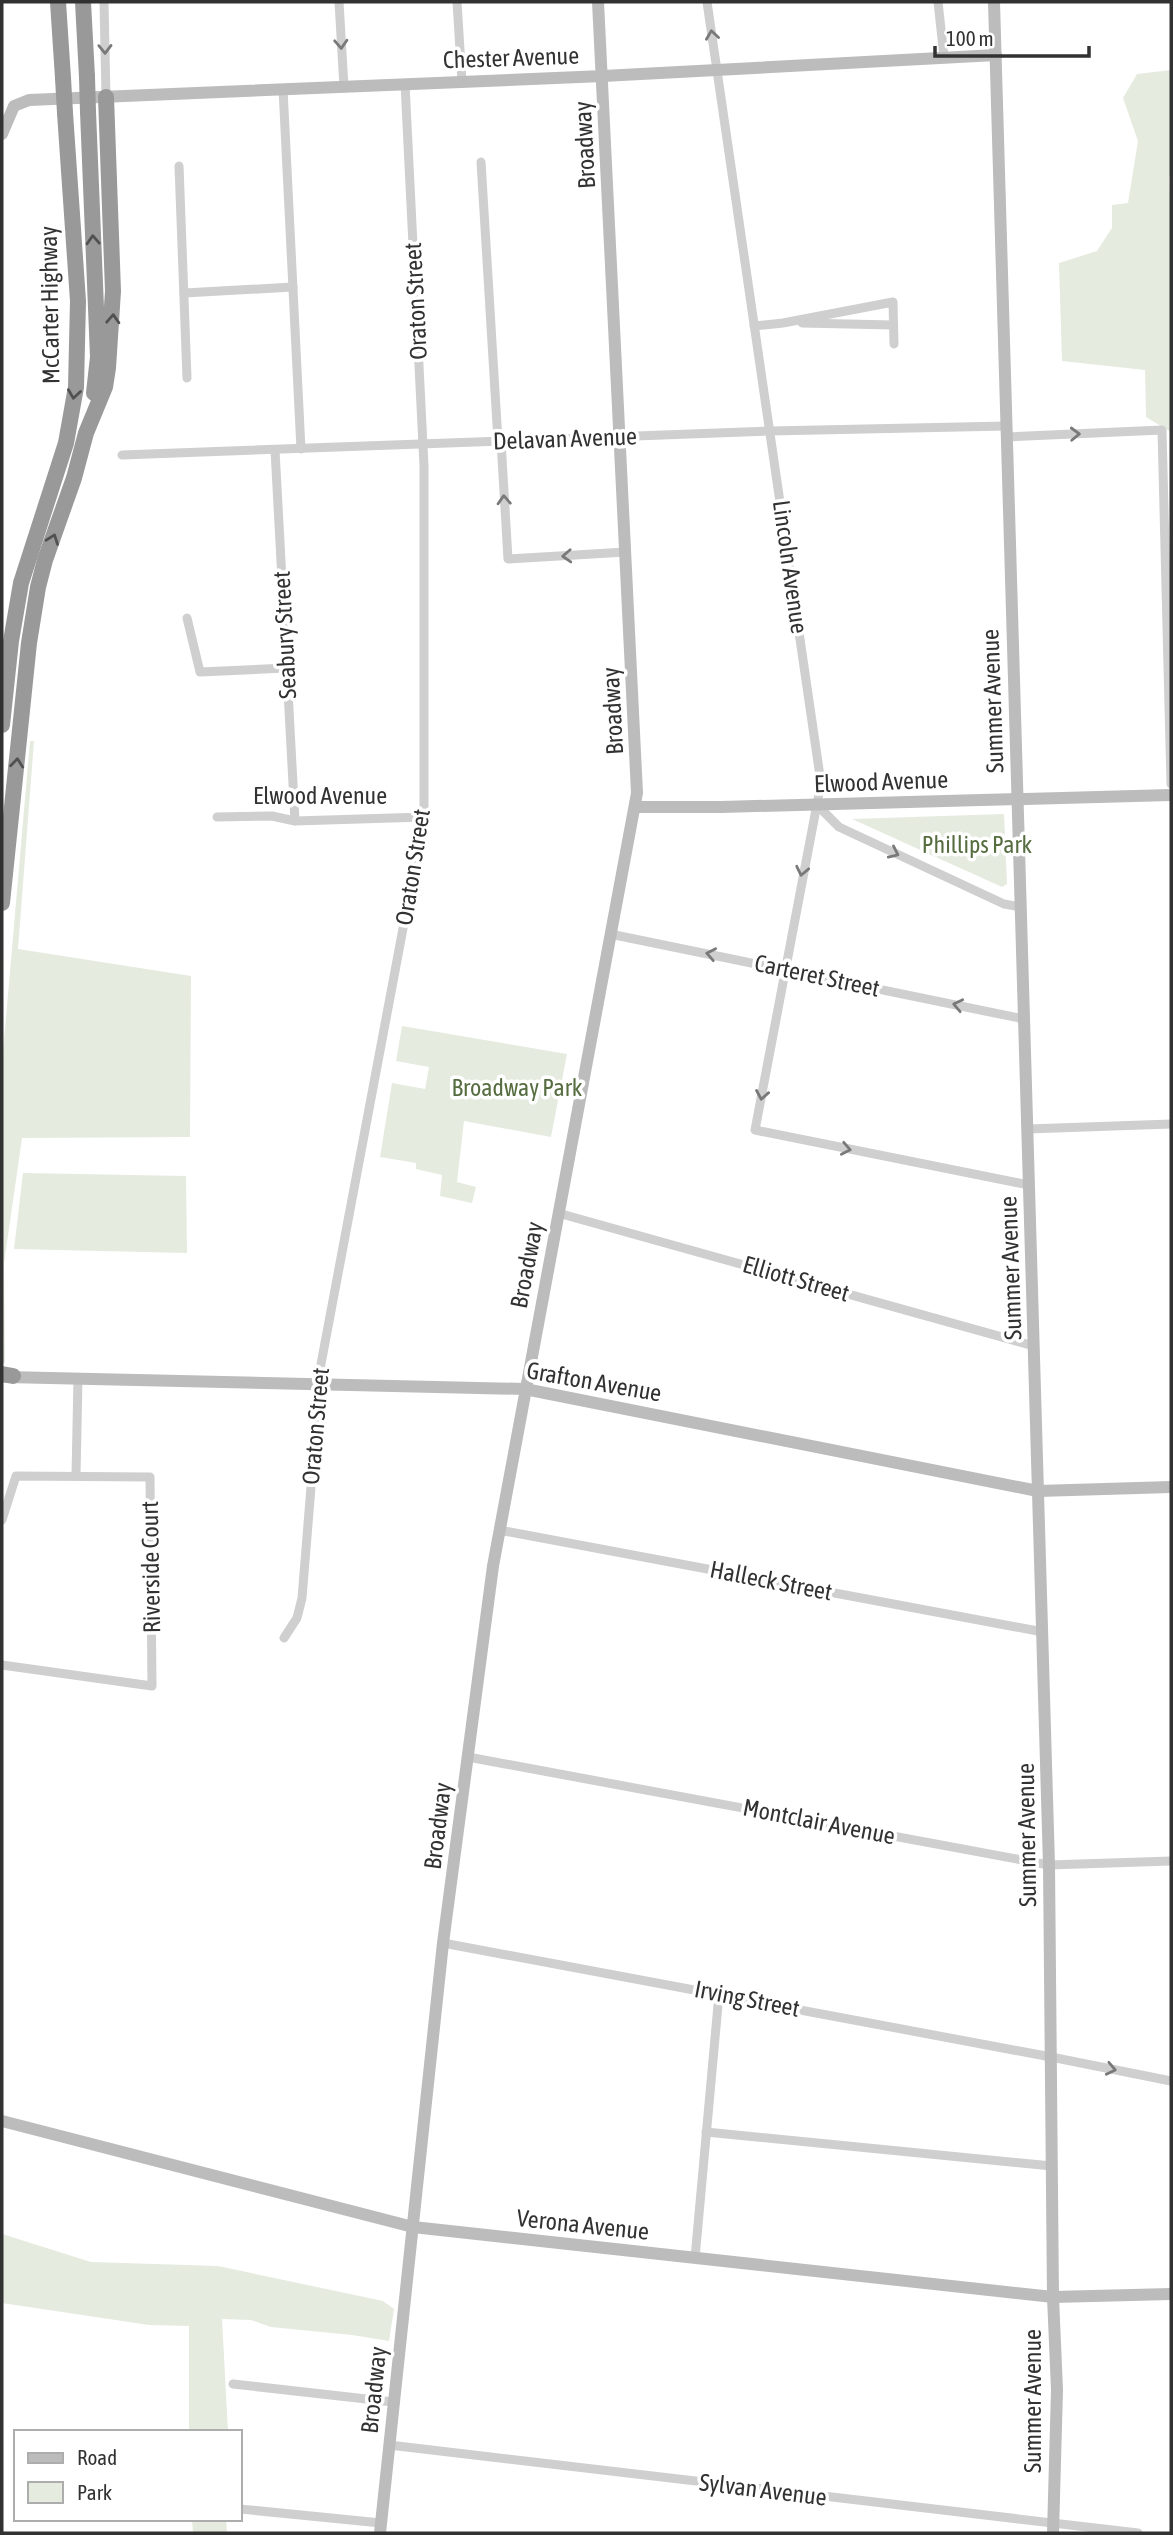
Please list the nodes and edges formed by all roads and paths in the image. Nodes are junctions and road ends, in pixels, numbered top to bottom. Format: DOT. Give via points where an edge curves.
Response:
graph roads {
  1 [pos="58,2"];
  2 [pos="83,2"];
  3 [pos="104,2"];
  4 [pos="339,2"];
  5 [pos="457,2"];
  6 [pos="598,2"];
  7 [pos="707,2"];
  8 [pos="938,2"];
  9 [pos="994,2"];
  10 [pos="996,55"];
  11 [pos="944,57"];
  12 [pos="717,69"];
  13 [pos="603,76"];
  14 [pos="461,82"];
  15 [pos="405,84"];
  16 [pos="344,86"];
  17 [pos="283,89"];
  18 [pos="106,97"];
  19 [pos="2,134"];
  20 [pos="481,162"];
  21 [pos="179,166"];
  22 [pos="293,287"];
  23 [pos="184,293"];
  24 [pos="783,323"];
  25 [pos="893,325"];
  26 [pos="754,326"];
  27 [pos="894,344"];
  28 [pos="187,378"];
  29 [pos="770,431"];
  30 [pos="1007,431"];
  31 [pos="86,433"];
  32 [pos="620,436"];
  33 [pos="500,441"];
  34 [pos="423,444"];
  35 [pos="301,449"];
  36 [pos="275,450"];
  37 [pos="122,455"];
  38 [pos="626,552"];
  39 [pos="187,618"];
  40 [pos="286,668"];
  41 [pos="2,725"];
  42 [pos="1171,784"];
  43 [pos="1171,795"];
  44 [pos="1017,799"];
  45 [pos="817,805"];
  46 [pos="635,807"];
  47 [pos="217,817"];
  48 [pos="424,817"];
  49 [pos="295,821"];
  50 [pos="2,904"];
  51 [pos="1021,907"];
  52 [pos="610,934"];
  53 [pos="785,968"];
  54 [pos="1024,1019"];
  55 [pos="1171,1124"];
  56 [pos="1028,1129"];
  57 [pos="1029,1185"];
  58 [pos="558,1213"];
  59 [pos="1034,1346"];
  60 [pos="5,1376"];
  61 [pos="78,1378"];
  62 [pos="318,1383"];
  63 [pos="525,1389"];
  64 [pos="76,1475"];
  65 [pos="1171,1487"];
  66 [pos="1038,1492"];
  67 [pos="2,1520"];
  68 [pos="499,1530"];
  69 [pos="1042,1632"];
  70 [pos="284,1638"];
  71 [pos="2,1665"];
  72 [pos="468,1756"];
  73 [pos="1171,1861"];
  74 [pos="1049,1865"];
  75 [pos="443,1943"];
  76 [pos="719,1994"];
  77 [pos="1051,2057"];
  78 [pos="1171,2081"];
  79 [pos="2,2121"];
  80 [pos="706,2132"];
  81 [pos="1052,2166"];
  82 [pos="413,2227"];
  83 [pos="695,2258"];
  84 [pos="1171,2294"];
  85 [pos="1053,2297"];
  86 [pos="233,2385"];
  87 [pos="393,2402"];
  88 [pos="389,2445"];
  89 [pos="242,2509"];
  90 [pos="380,2528"];
  91 [pos="1053,2529"];
  92 [pos="1138,2533"];
  1 -- 41 [label="highway, McCarter Highway, one-way, bridge" via="78,301 76,387 66,443 20,583"];
  31 -- 2 [label="highway, McCarter Highway, one-way, bridge" via="98,357"];
  3 -- 18 [label="street, one-way"];
  4 -- 16 [label="street, one-way"];
  5 -- 14 [label="street"];
  6 -- 13 [label="street, Broadway"];
  12 -- 7 [label="street, Lincoln Avenue, one-way"];
  8 -- 11 [label="street"];
  9 -- 10 [label="street, Summer Avenue"];
  10 -- 11 [label="street, Chester Avenue"];
  10 -- 30 [label="street, Summer Avenue"];
  11 -- 12 [label="street, Chester Avenue"];
  12 -- 13 [label="street, Chester Avenue"];
  12 -- 26 [label="street, Lincoln Avenue"];
  13 -- 14 [label="street, Chester Avenue"];
  13 -- 32 [label="street, Broadway"];
  14 -- 15 [label="street, Chester Avenue"];
  15 -- 16 [label="street, Chester Avenue"];
  15 -- 34 [label="street, Oraton Street"];
  16 -- 17 [label="street, Chester Avenue"];
  17 -- 18 [label="street, Chester Avenue"];
  17 -- 22 [label="street"];
  18 -- 19 [label="street, Chester Avenue" via="29,100 14,106"];
  31 -- 18 [label="highway, one-way" via="105,387 113,311"];
  20 -- 33 [label="street"];
  21 -- 23 [label="street"];
  22 -- 23 [label="street"];
  22 -- 35 [label="street"];
  23 -- 28 [label="street"];
  24 -- 25 [label="street"];
  24 -- 25 [label="street" via="893,302"];
  24 -- 26 [label="street"];
  25 -- 27 [label="street"];
  26 -- 29 [label="street, Lincoln Avenue"];
  29 -- 30 [label="street, Delavan Avenue"];
  29 -- 32 [label="street, Delavan Avenue"];
  29 -- 45 [label="street, Lincoln Avenue" via="820,776"];
  30 -- 42 [label="street, Delavan Avenue, one-way" via="1162,430"];
  30 -- 44 [label="street, Summer Avenue"];
  50 -- 31 [label="highway, one-way" via="34,612 45,560"];
  32 -- 33 [label="street, Delavan Avenue"];
  32 -- 38 [label="street, Broadway"];
  33 -- 34 [label="street, Delavan Avenue"];
  38 -- 33 [label="street, one-way" via="508,559"];
  34 -- 35 [label="street, Delavan Avenue"];
  34 -- 48 [label="street, Oraton Street"];
  35 -- 36 [label="street, Delavan Avenue"];
  36 -- 37 [label="street, Delavan Avenue"];
  36 -- 40 [label="street, Seabury Street"];
  38 -- 46 [label="street, Broadway"];
  39 -- 40 [label="street" via="200,673"];
  40 -- 49 [label="street, Seabury Street"];
  43 -- 44 [label="street, Elwood Avenue"];
  44 -- 45 [label="street, Elwood Avenue"];
  44 -- 51 [label="street, Summer Avenue"];
  45 -- 46 [label="street, Elwood Avenue"];
  45 -- 51 [label="street, one-way" via="839,827 1009,906"];
  45 -- 53 [label="street, Lincoln Avenue, one-way"];
  46 -- 52 [label="street, Broadway"];
  47 -- 49 [label="street, Elwood Avenue" via="272,816"];
  48 -- 49 [label="street, Elwood Avenue"];
  48 -- 62 [label="street, Oraton Street"];
  51 -- 54 [label="street, Summer Avenue"];
  53 -- 52 [label="street, Carteret Street, one-way"];
  52 -- 58 [label="street, Broadway"];
  54 -- 53 [label="street, Carteret Street, one-way"];
  53 -- 57 [label="street, Lincoln Avenue, one-way" via="755,1130"];
  54 -- 56 [label="street, Summer Avenue"];
  55 -- 56 [label="street"];
  56 -- 57 [label="street, Summer Avenue"];
  57 -- 59 [label="street, Summer Avenue"];
  58 -- 59 [label="street, Elliott Street"];
  58 -- 63 [label="street, Broadway"];
  59 -- 66 [label="street, Summer Avenue"];
  60 -- 61 [label="street, Grafton Avenue"];
  61 -- 62 [label="street, Grafton Avenue"];
  61 -- 64 [label="street"];
  62 -- 63 [label="street, Grafton Avenue"];
  62 -- 70 [label="street, Oraton Street" via="302,1598 297,1618"];
  63 -- 66 [label="street, Grafton Avenue"];
  63 -- 68 [label="street, Broadway"];
  64 -- 67 [label="street, Riverside Court" via="16,1476"];
  64 -- 71 [label="street, Riverside Court" via="150,1477 152,1686"];
  65 -- 66 [label="street, Grafton Avenue"];
  66 -- 69 [label="street, Summer Avenue"];
  68 -- 69 [label="street, Halleck Street"];
  68 -- 72 [label="street, Broadway"];
  69 -- 74 [label="street, Summer Avenue"];
  72 -- 74 [label="street, Montclair Avenue"];
  72 -- 75 [label="street, Broadway"];
  73 -- 74 [label="street, Montclair Avenue"];
  74 -- 77 [label="street, Summer Avenue"];
  75 -- 76 [label="street, Irving Street"];
  75 -- 82 [label="street, Broadway"];
  76 -- 77 [label="street, Irving Street"];
  76 -- 80 [label="street"];
  77 -- 78 [label="street, Irving Street, one-way"];
  77 -- 81 [label="street, Summer Avenue"];
  79 -- 82 [label="street, Verona Avenue"];
  80 -- 81 [label="street"];
  80 -- 83 [label="street"];
  81 -- 85 [label="street, Summer Avenue"];
  82 -- 83 [label="street, Verona Avenue"];
  82 -- 87 [label="street, Broadway"];
  83 -- 85 [label="street, Verona Avenue"];
  84 -- 85 [label="street, Verona Avenue"];
  85 -- 91 [label="street, Summer Avenue" via="1057,2390"];
  86 -- 87 [label="street"];
  87 -- 88 [label="street, Broadway"];
  88 -- 90 [label="street, Broadway"];
  88 -- 91 [label="street, Sylvan Avenue"];
  89 -- 90 [label="street"];
  91 -- 92 [label="street, Sylvan Avenue"];
}
